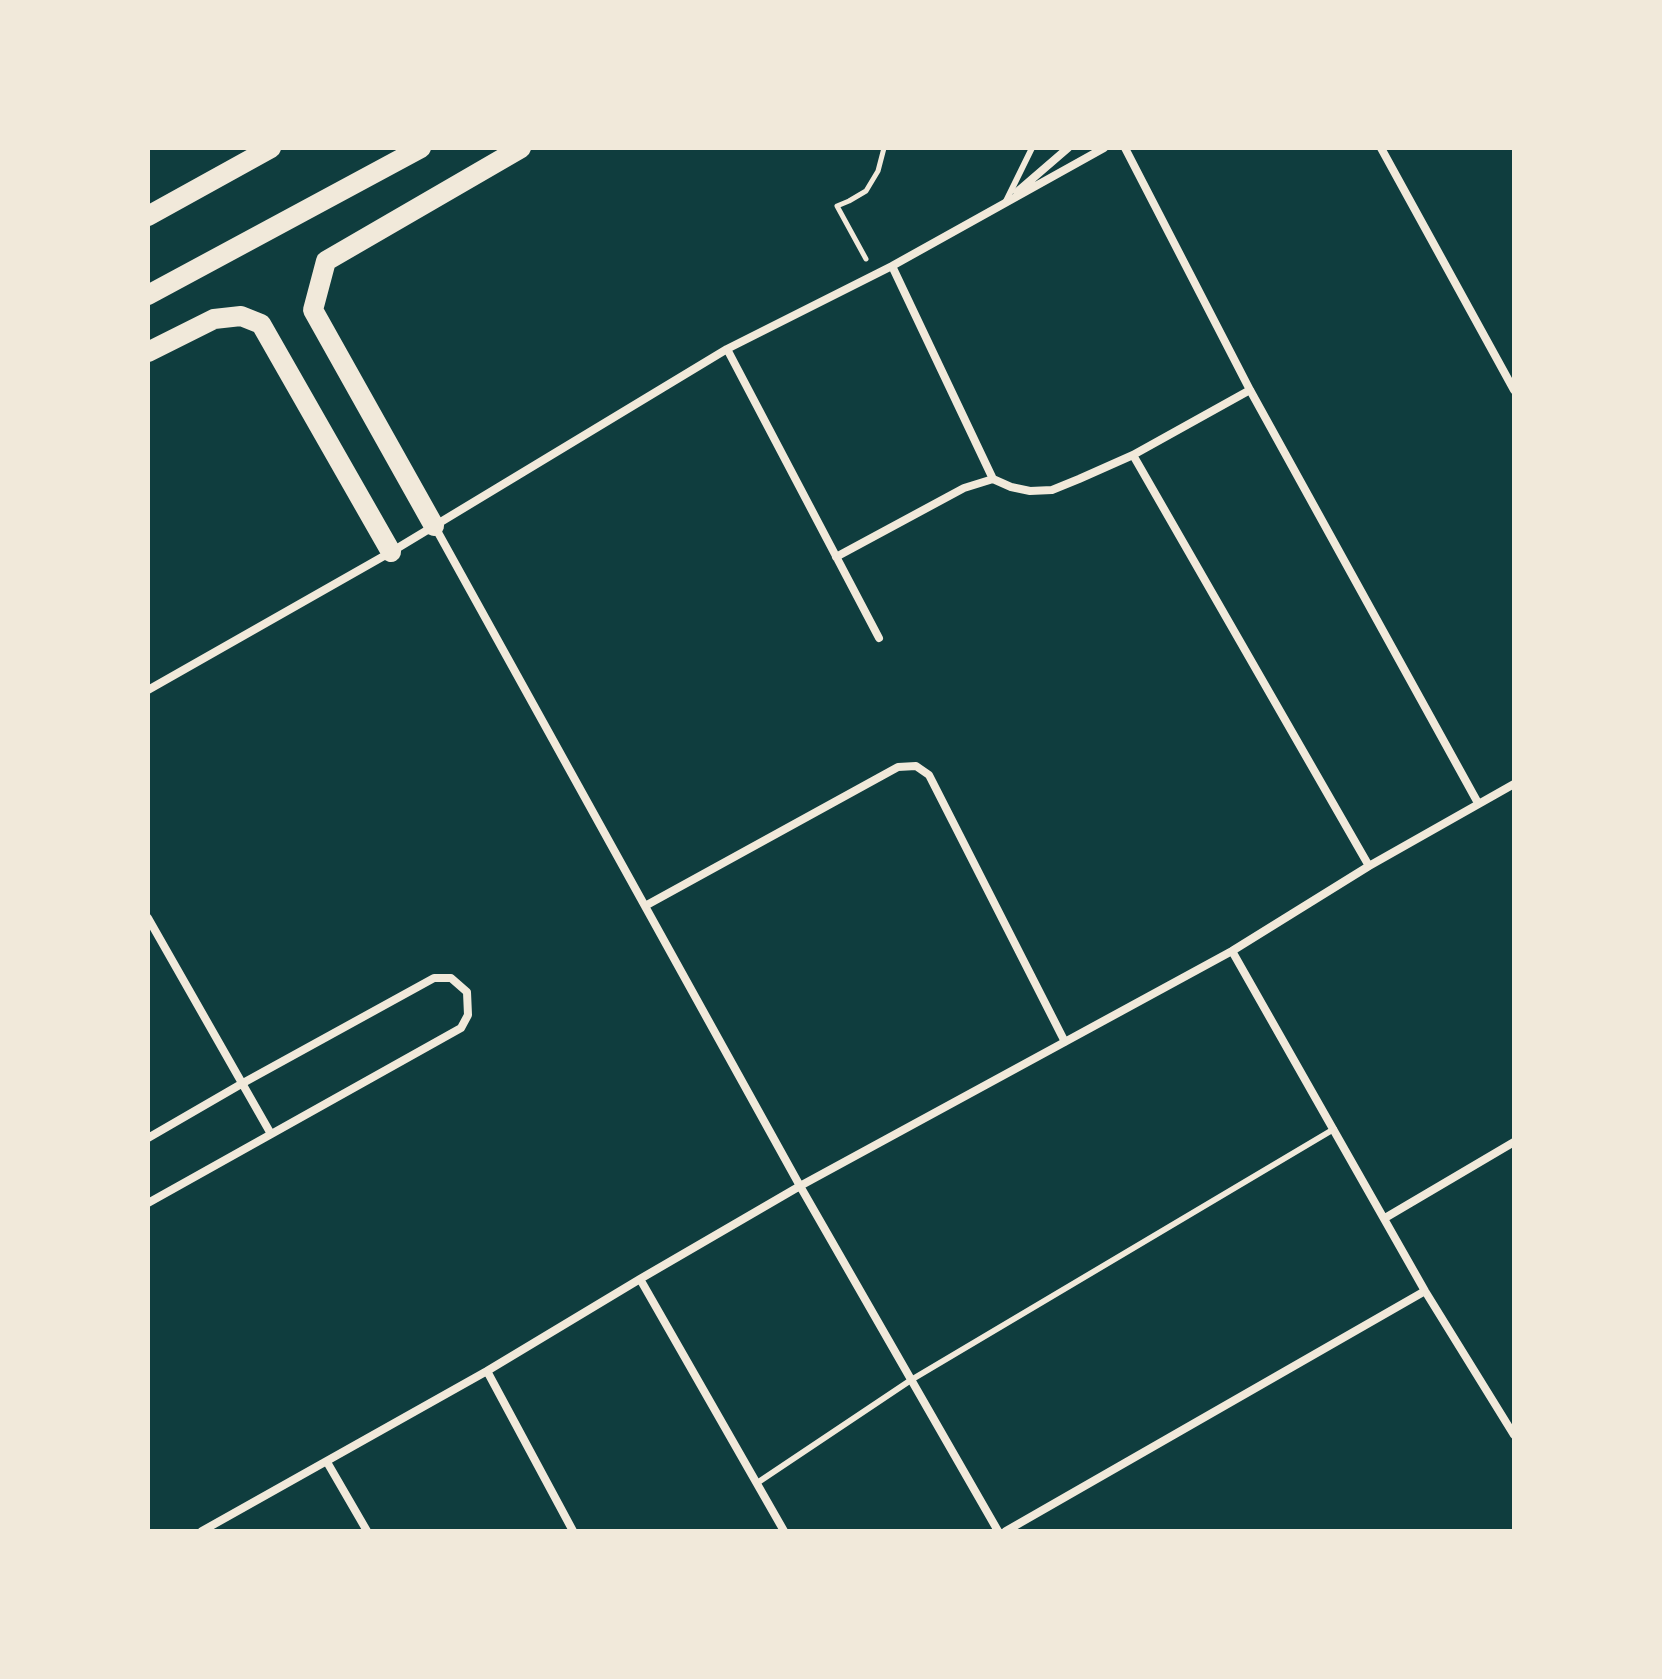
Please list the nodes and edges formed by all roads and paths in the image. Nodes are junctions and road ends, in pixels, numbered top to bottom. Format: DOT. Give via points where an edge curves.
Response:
graph roads {
  1 [pos="271,148"];
  2 [pos="421,148"];
  3 [pos="521,148"];
  4 [pos="884,148"];
  5 [pos="1032,148"];
  6 [pos="1068,148"];
  7 [pos="1104,148"];
  8 [pos="1125,148"];
  9 [pos="1381,148"];
  10 [pos="1005,203"];
  11 [pos="148,216"];
  12 [pos="892,266"];
  13 [pos="874,274"];
  14 [pos="148,295"];
  15 [pos="727,349"];
  16 [pos="148,352"];
  17 [pos="1250,390"];
  18 [pos="1514,390"];
  19 [pos="1133,455"];
  20 [pos="993,479"];
  21 [pos="434,526"];
  22 [pos="391,552"];
  23 [pos="836,557"];
  24 [pos="879,638"];
  25 [pos="148,690"];
  26 [pos="1514,784"];
  27 [pos="1478,803"];
  28 [pos="1369,866"];
  29 [pos="645,906"];
  30 [pos="148,918"];
  31 [pos="1232,951"];
  32 [pos="1065,1042"];
  33 [pos="243,1083"];
  34 [pos="1334,1129"];
  35 [pos="271,1134"];
  36 [pos="148,1138"];
  37 [pos="1514,1142"];
  38 [pos="800,1186"];
  39 [pos="148,1203"];
  40 [pos="1385,1218"];
  41 [pos="640,1279"];
  42 [pos="1425,1291"];
  43 [pos="487,1371"];
  44 [pos="911,1380"];
  45 [pos="1514,1435"];
  46 [pos="327,1462"];
  47 [pos="757,1483"];
  48 [pos="202,1531"];
  49 [pos="367,1531"];
  50 [pos="573,1531"];
  51 [pos="784,1531"];
  52 [pos="998,1531"];
  53 [pos="1006,1531"];
  1 -- 11 [label="main road"];
  2 -- 14 [label="main road"];
  3 -- 21 [label="main road" via="326,261 313,310"];
  4 -- 13 [label="path" via="866,191 837,206"];
  5 -- 10 [label="lane"];
  6 -- 10 [label="street"];
  7 -- 10 [label="street"];
  8 -- 17 [label="street"];
  9 -- 18 [label="street"];
  10 -- 12 [label="street"];
  12 -- 13 [label="street"];
  12 -- 20 [label="street"];
  13 -- 15 [label="street"];
  15 -- 21 [label="street"];
  15 -- 23 [label="street"];
  16 -- 22 [label="main road" via="214,319 241,316 261,324"];
  17 -- 19 [label="street"];
  17 -- 27 [label="street"];
  19 -- 20 [label="street" via="1052,490 1030,491"];
  19 -- 28 [label="street"];
  20 -- 23 [label="street" via="964,488"];
  21 -- 22 [label="street"];
  21 -- 29 [label="street"];
  22 -- 25 [label="street"];
  23 -- 24 [label="street"];
  26 -- 27 [label="street"];
  27 -- 28 [label="street"];
  28 -- 31 [label="street"];
  29 -- 32 [label="street" via="898,767 916,766 929,775"];
  29 -- 38 [label="street"];
  30 -- 33 [label="street"];
  31 -- 32 [label="street"];
  31 -- 34 [label="street"];
  32 -- 38 [label="street"];
  33 -- 35 [label="street"];
  33 -- 35 [label="street" via="434,978 451,978 467,992 468,1015 461,1028"];
  33 -- 36 [label="street"];
  34 -- 40 [label="street"];
  34 -- 44 [label="lane"];
  35 -- 39 [label="street"];
  37 -- 40 [label="street"];
  38 -- 41 [label="street"];
  38 -- 44 [label="street"];
  40 -- 42 [label="street"];
  41 -- 43 [label="street"];
  41 -- 47 [label="street"];
  42 -- 45 [label="street"];
  42 -- 53 [label="street"];
  43 -- 46 [label="street"];
  43 -- 50 [label="street"];
  44 -- 47 [label="lane"];
  44 -- 52 [label="street"];
  46 -- 48 [label="street"];
  46 -- 49 [label="street"];
  47 -- 51 [label="street"];
}
